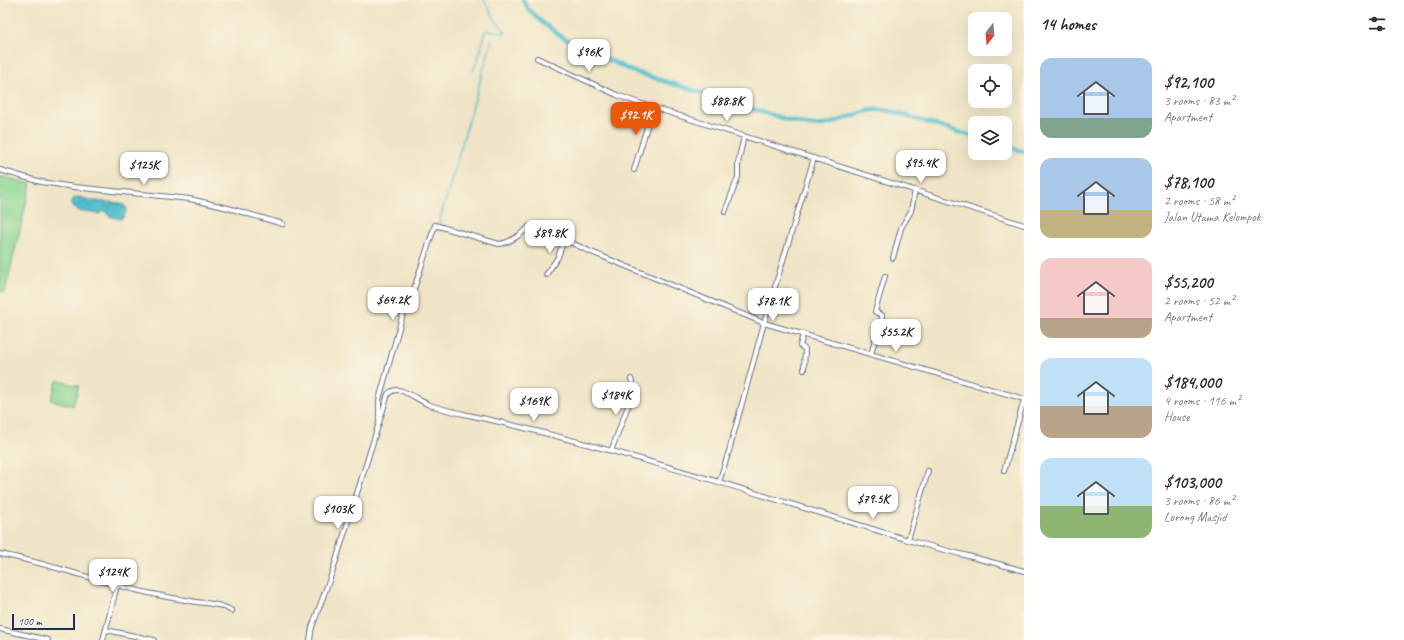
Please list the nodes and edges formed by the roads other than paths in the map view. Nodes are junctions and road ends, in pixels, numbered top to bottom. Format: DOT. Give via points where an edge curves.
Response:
graph roads {
  1 [pos="537,58"];
  2 [pos="653,107"];
  3 [pos="744,136"];
  4 [pos="814,158"];
  5 [pos="0,170"];
  6 [pos="634,170"];
  7 [pos="915,190"];
  8 [pos="725,212"];
  9 [pos="282,224"];
  10 [pos="1024,225"];
  11 [pos="564,240"];
  12 [pos="893,258"];
  13 [pos="546,275"];
  14 [pos="885,276"];
  15 [pos="764,323"];
  16 [pos="803,334"];
  17 [pos="871,354"];
  18 [pos="804,370"];
  19 [pos="631,379"];
  20 [pos="1024,399"];
  21 [pos="379,424"];
  22 [pos="611,451"];
  23 [pos="928,471"];
  24 [pos="1004,471"];
  25 [pos="719,482"];
  26 [pos="908,540"];
  27 [pos="0,554"];
  28 [pos="1024,571"];
  29 [pos="117,586"];
  30 [pos="232,611"];
  31 [pos="0,629"];
  32 [pos="106,630"];
  33 [pos="48,640"];
  34 [pos="103,640"];
  35 [pos="154,640"];
  36 [pos="310,640"];
  1 -- 2 [label="street" via="617,95"];
  2 -- 3 [label="street"];
  2 -- 6 [label="street"];
  3 -- 4 [label="street"];
  3 -- 8 [label="street" via="738,163 738,177"];
  4 -- 7 [label="street"];
  4 -- 15 [label="street"];
  5 -- 9 [label="street" via="41,182 190,199"];
  7 -- 10 [label="street"];
  7 -- 12 [label="street" via="911,211 901,228"];
  11 -- 13 [label="street" via="558,257"];
  11 -- 15 [label="street"];
  11 -- 21 [label="street" via="530,226 511,240 499,244 435,225 414,290 402,317 379,400"];
  14 -- 17 [label="street" via="875,312 882,316"];
  15 -- 16 [label="street"];
  15 -- 25 [label="street"];
  16 -- 17 [label="street"];
  16 -- 18 [label="street" via="800,346 805,349"];
  17 -- 20 [label="street"];
  19 -- 22 [label="street" via="634,387 631,398"];
  20 -- 24 [label="street"];
  21 -- 22 [label="street" via="388,394 396,390 428,405"];
  21 -- 36 [label="street" via="312,627"];
  22 -- 25 [label="street"];
  23 -- 26 [label="street"];
  25 -- 26 [label="street"];
  26 -- 28 [label="street"];
  27 -- 29 [label="street"];
  29 -- 30 [label="street" via="228,607"];
  29 -- 32 [label="street"];
  31 -- 33 [label="street"];
  32 -- 34 [label="street"];
  32 -- 35 [label="street"];
}
